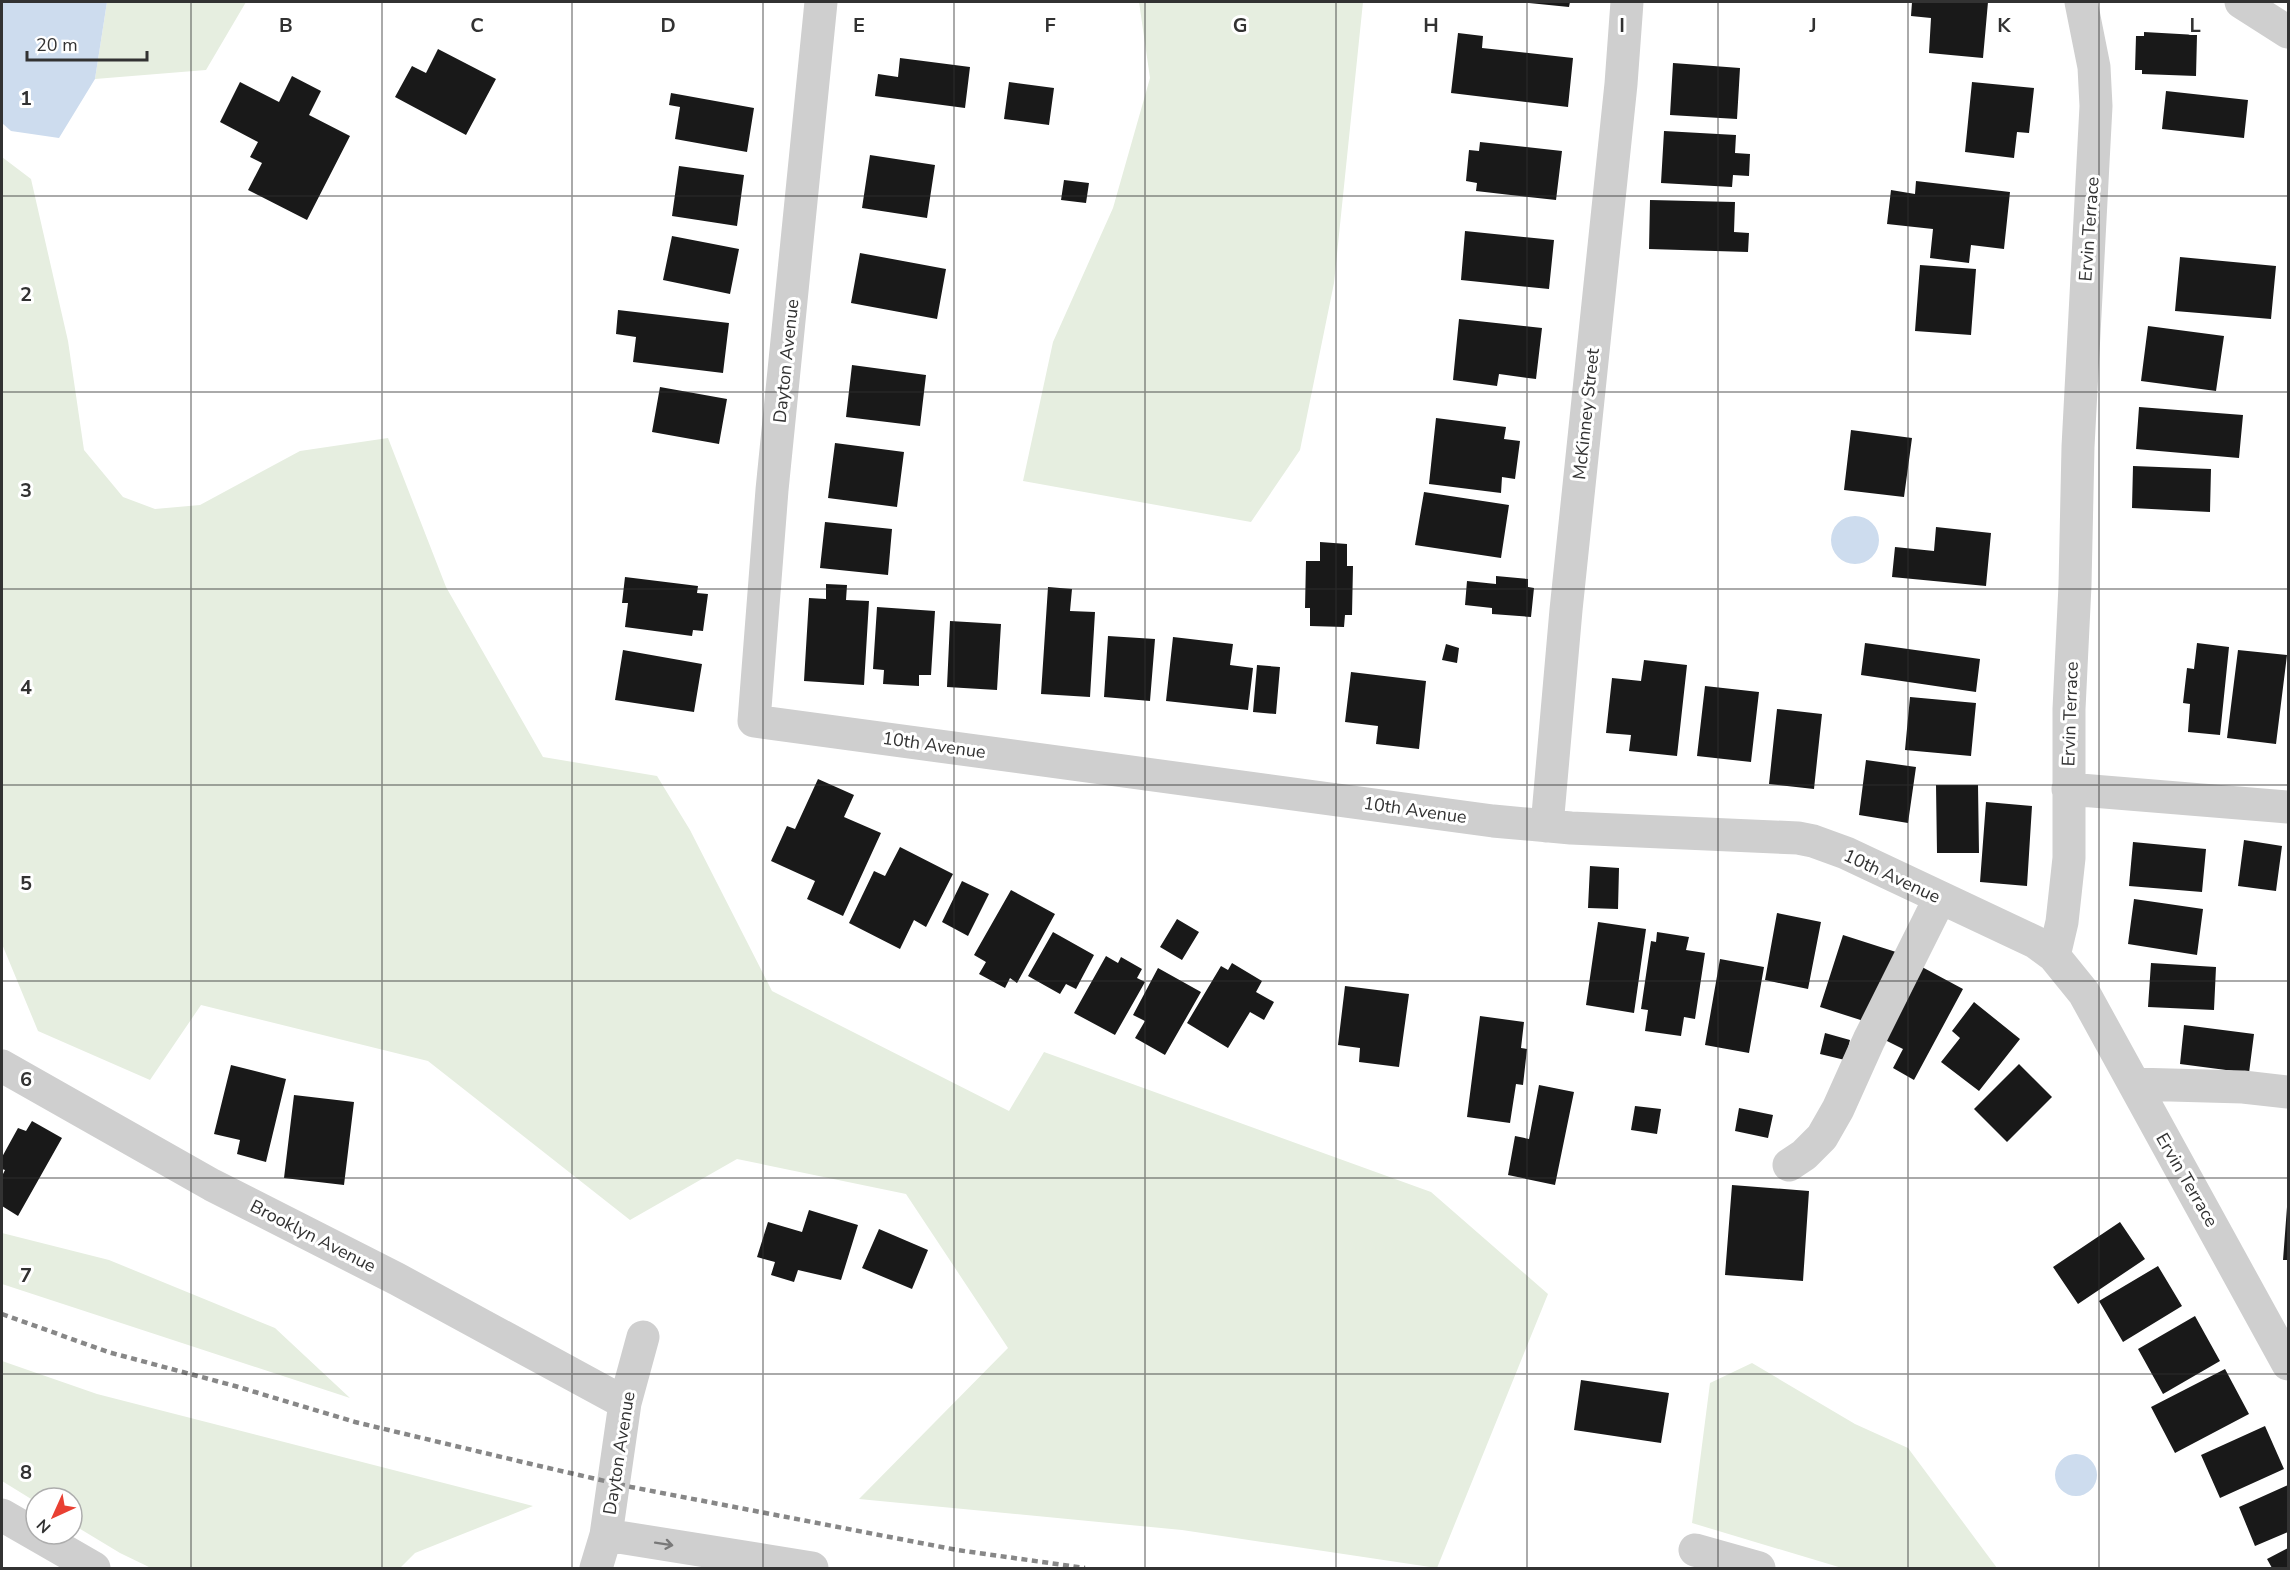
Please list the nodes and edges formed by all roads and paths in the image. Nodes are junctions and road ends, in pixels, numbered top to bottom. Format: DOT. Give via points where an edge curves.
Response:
graph roads {
  1 [pos="820,2"];
  2 [pos="1627,2"];
  3 [pos="2081,2"];
  4 [pos="2241,2"];
  5 [pos="2289,32"];
  6 [pos="754,721"];
  7 [pos="2068,789"];
  8 [pos="2289,807"];
  9 [pos="1547,826"];
  10 [pos="1940,898"];
  11 [pos="2054,956"];
  12 [pos="2,1066"];
  13 [pos="2134,1084"];
  14 [pos="2289,1092"];
  15 [pos="1789,1165"];
  16 [pos="643,1337"];
  17 [pos="2289,1364"];
  18 [pos="626,1403"];
  19 [pos="2,1515"];
  20 [pos="606,1535"];
  21 [pos="1695,1550"];
  22 [pos="94,1569"];
  23 [pos="596,1569"];
  24 [pos="812,1569"];
  25 [pos="1759,1569"];
  1 -- 6 [label="street, Dayton Avenue" via="772,490"];
  2 -- 9 [label="street, McKinney Street"];
  3 -- 7 [label="street, Ervin Terrace" via="2094,67 2096,106 2078,447"];
  4 -- 5 [label="street"];
  6 -- 9 [label="street, 10th Avenue"];
  7 -- 8 [label="street"];
  7 -- 11 [label="street, Ervin Terrace" via="2069,858"];
  9 -- 10 [label="street, 10th Avenue" via="1813,841"];
  10 -- 11 [label="street, 10th Avenue" via="2035,942"];
  10 -- 15 [label="street" via="1838,1109 1822,1137"];
  11 -- 13 [label="street, Ervin Terrace" via="2085,993"];
  12 -- 18 [label="street, Brooklyn Avenue" via="212,1185 398,1279"];
  13 -- 14 [label="street"];
  13 -- 17 [label="street, Ervin Terrace"];
  16 -- 18 [label="street, Dayton Avenue"];
  18 -- 20 [label="street, Dayton Avenue"];
  19 -- 22 [label="street"];
  20 -- 23 [label="street, Dayton Avenue"];
  20 -- 24 [label="street, one-way"];
  21 -- 25 [label="street"];
}
